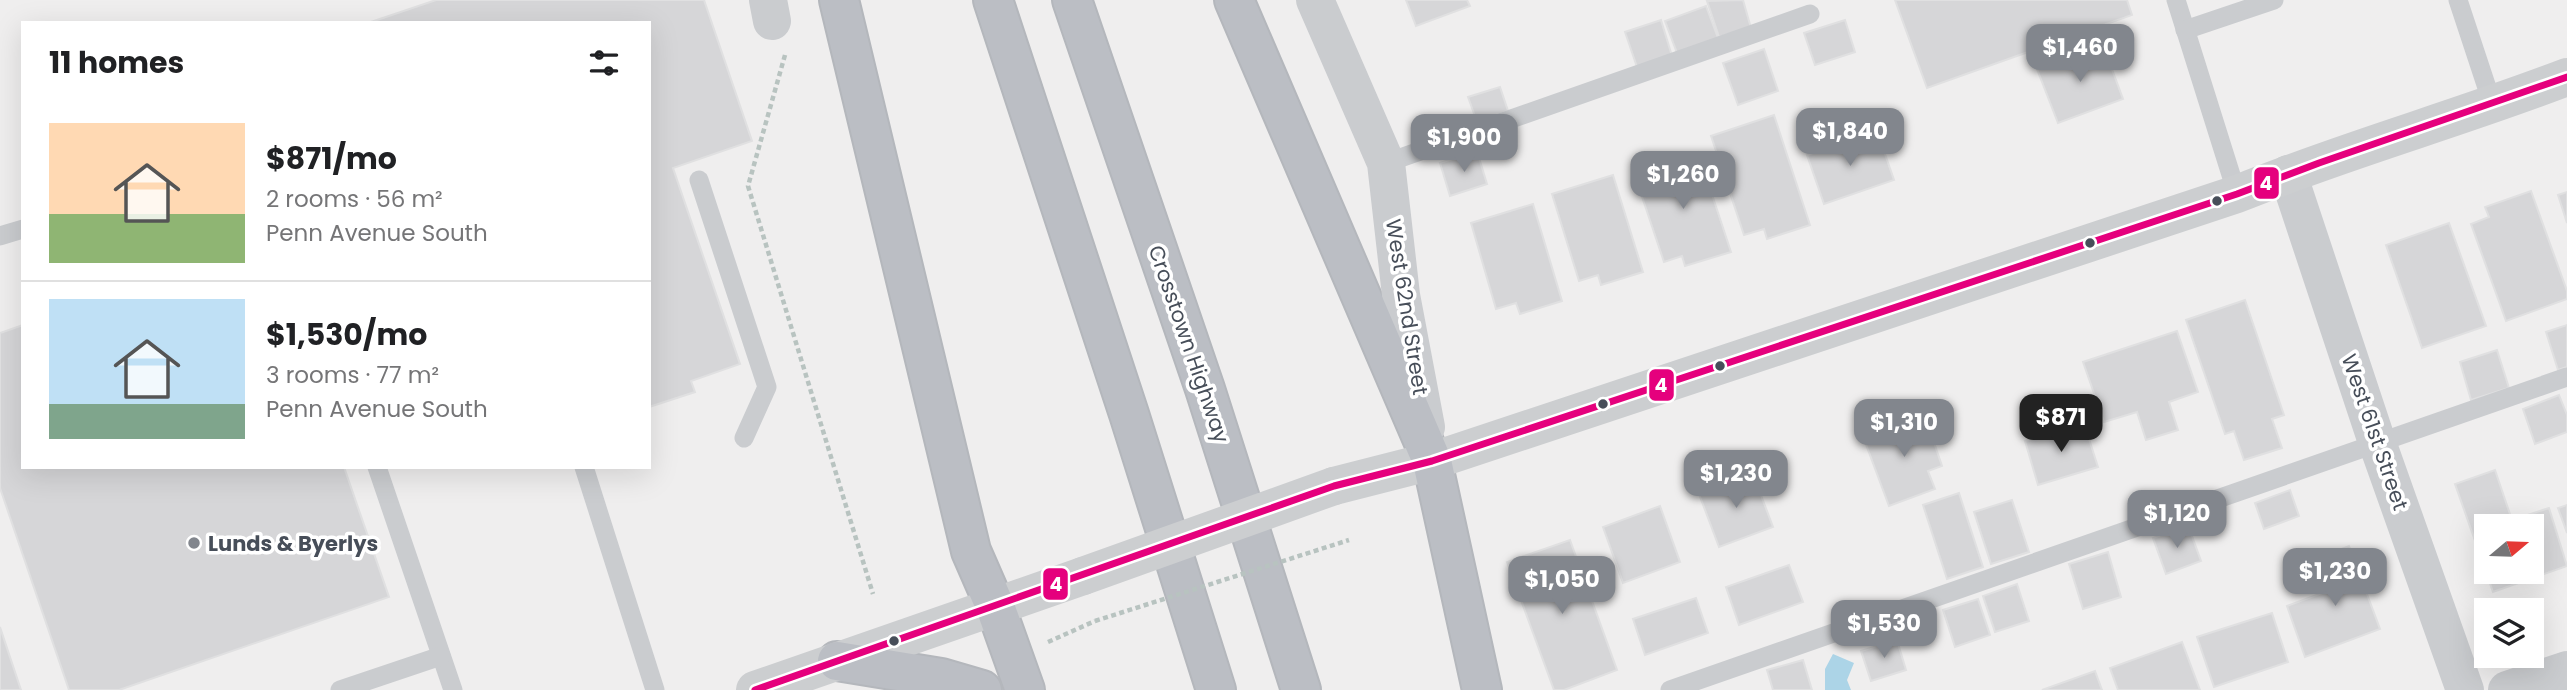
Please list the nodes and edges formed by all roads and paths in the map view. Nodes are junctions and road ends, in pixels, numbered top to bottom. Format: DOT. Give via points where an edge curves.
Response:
graph roads {
  1 [pos="839,0"];
  2 [pos="993,0"];
  3 [pos="1072,0"];
  4 [pos="1234,0"];
  5 [pos="1315,0"];
  6 [pos="2176,0"];
  7 [pos="2274,0"];
  8 [pos="2458,0"];
  9 [pos="1810,14"];
  10 [pos="775,24"];
  11 [pos="2185,30"];
  12 [pos="2567,77"];
  13 [pos="2493,106"];
  14 [pos="1386,163"];
  15 [pos="2288,174"];
  16 [pos="699,180"];
  17 [pos="2237,194"];
  18 [pos="21,230"];
  19 [pos="0,236"];
  20 [pos="2567,377"];
  21 [pos="744,438"];
  22 [pos="2377,442"];
  23 [pos="1432,461"];
  24 [pos="378,469"];
  25 [pos="585,469"];
  26 [pos="1349,540"];
  27 [pos="873,594"];
  28 [pos="995,606"];
  29 [pos="1047,642"];
  30 [pos="441,656"];
  31 [pos="837,661"];
  32 [pos="2567,670"];
  33 [pos="766,688"];
  34 [pos="340,690"];
  35 [pos="453,690"];
  36 [pos="656,690"];
  37 [pos="982,690"];
  38 [pos="1025,690"];
  39 [pos="1216,690"];
  40 [pos="1301,690"];
  41 [pos="1482,690"];
  42 [pos="1670,690"];
  43 [pos="2465,690"];
  44 [pos="2507,690"];
  1 -- 28 [label="highway" via="971,551"];
  2 -- 39 [label="highway"];
  3 -- 40 [label="highway, Crosstown Highway" via="1205,389"];
  4 -- 23 [label="highway"];
  5 -- 14 [label="street, West 62nd Street"];
  6 -- 11 [label="lane"];
  7 -- 11 [label="lane"];
  8 -- 13 [label="lane"];
  9 -- 14 [label="lane"];
  10 -- 27 [label="path" via="748,186"];
  11 -- 17 [label="lane"];
  12 -- 13 [label="main road"];
  13 -- 15 [label="main road"];
  14 -- 23 [label="street, West 62nd Street" via="1401,295"];
  15 -- 17 [label="main road"];
  15 -- 22 [label="street, West 61st Street"];
  16 -- 21 [label="lane" via="767,387"];
  17 -- 23 [label="main road"];
  18 -- 19 [label="lane"];
  20 -- 22 [label="lane"];
  22 -- 42 [label="lane"];
  22 -- 43 [label="street, West 61st Street"];
  23 -- 28 [label="main road, bridge" via="1334,486"];
  23 -- 41 [label="highway"];
  24 -- 30 [label="lane"];
  25 -- 36 [label="lane"];
  26 -- 29 [label="path, bridge" via="1095,621"];
  28 -- 31 [label="main road"];
  28 -- 38 [label="highway"];
  30 -- 34 [label="lane"];
  30 -- 35 [label="lane"];
  31 -- 33 [label="main road"];
  31 -- 37 [label="highway" via="941,678"];
  32 -- 44 [label="street"];
}
